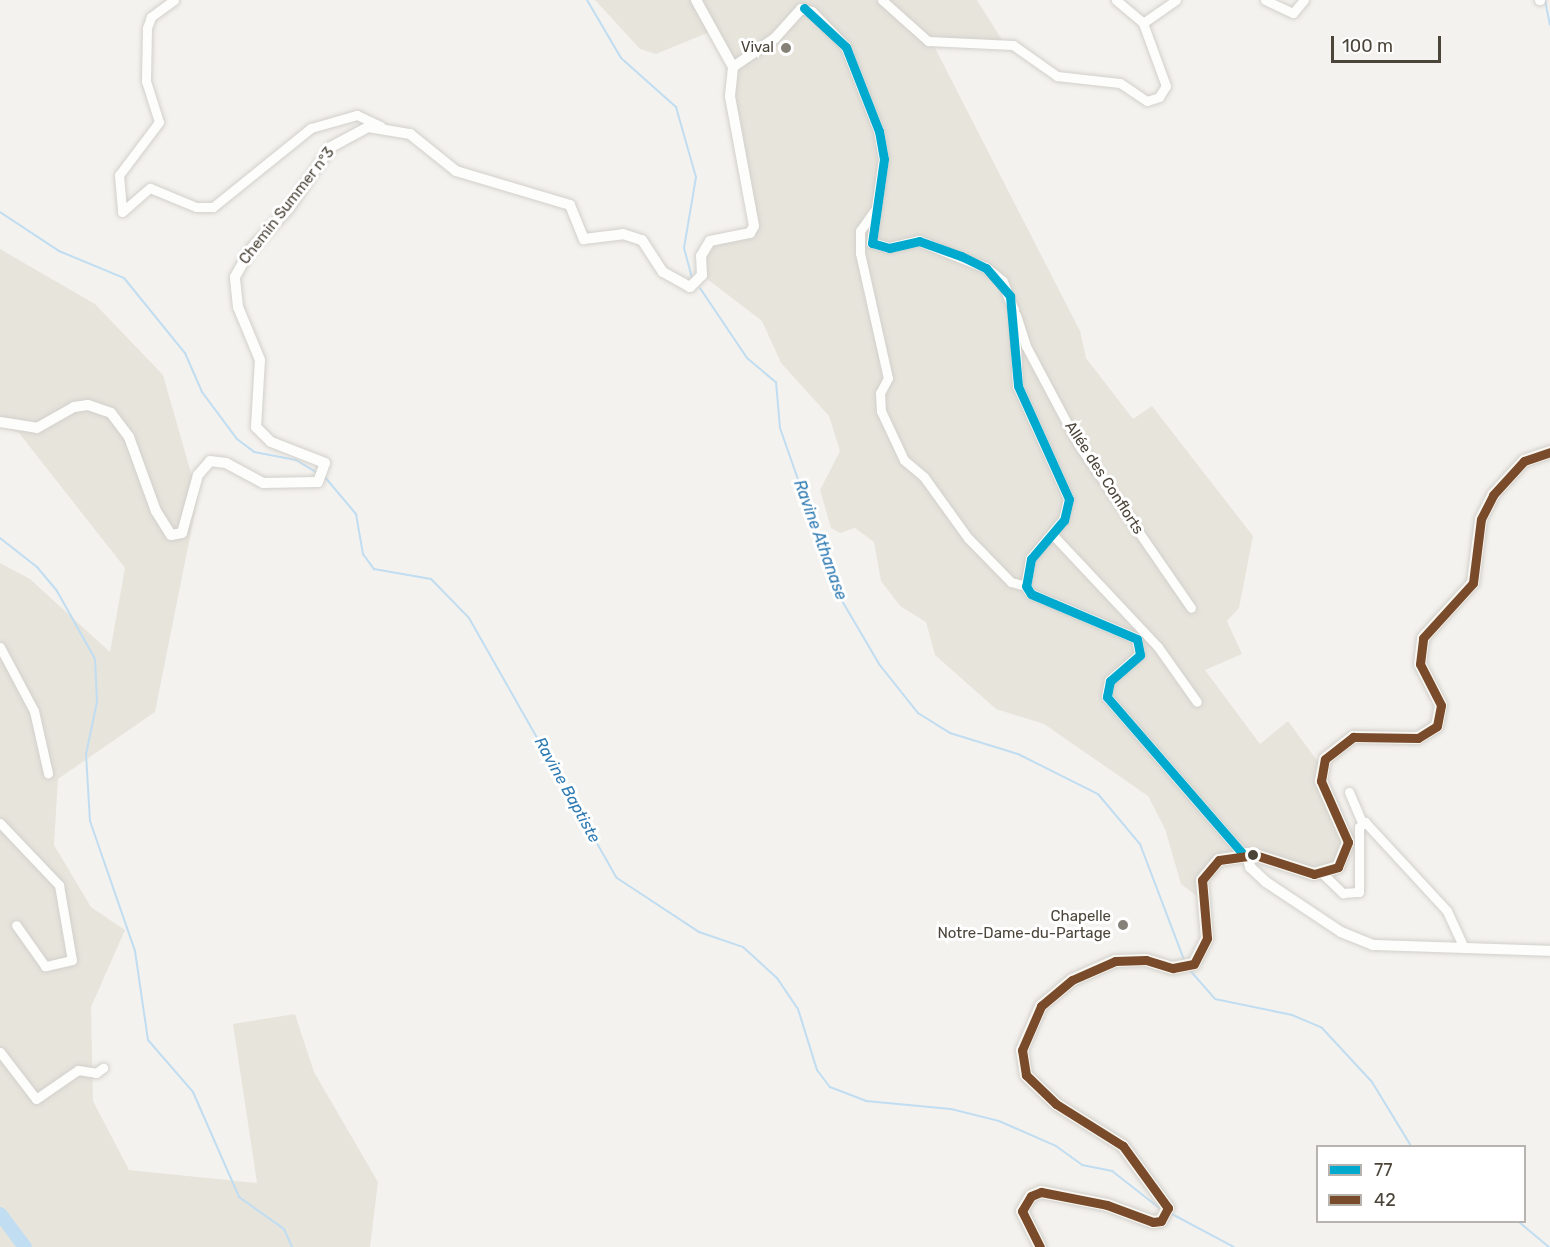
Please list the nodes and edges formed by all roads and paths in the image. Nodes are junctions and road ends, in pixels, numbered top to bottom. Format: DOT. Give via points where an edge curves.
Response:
graph roads {
  1 [pos="174,0"];
  2 [pos="696,0"];
  3 [pos="882,0"];
  4 [pos="1116,0"];
  5 [pos="1176,0"];
  6 [pos="1265,0"];
  7 [pos="1304,0"];
  8 [pos="804,4"];
  9 [pos="1143,23"];
  10 [pos="734,67"];
  11 [pos="381,126"];
  12 [pos="873,211"];
  13 [pos="1014,310"];
  14 [pos="0,422"];
  15 [pos="1550,452"];
  16 [pos="1052,534"];
  17 [pos="1026,586"];
  18 [pos="1191,608"];
  19 [pos="0,647"];
  20 [pos="1197,702"];
  21 [pos="48,773"];
  22 [pos="1349,792"];
  23 [pos="1361,820"];
  24 [pos="0,823"];
  25 [pos="1245,853"];
  26 [pos="1323,874"];
  27 [pos="16,925"];
  28 [pos="1464,948"];
  29 [pos="1550,951"];
  30 [pos="0,1052"];
  31 [pos="4,1064"];
  32 [pos="103,1068"];
  33 [pos="1040,1247"];
  1 -- 11 [label="street" via="151,16 147,28 142,54 159,122 119,174 122,212 150,188 196,207 213,207 311,128 357,115 370,116"];
  2 -- 10 [label="street"];
  3 -- 9 [label="street" via="928,41 1013,45 1057,76 1120,83 1147,101 1159,97 1166,86"];
  4 -- 9 [label="street"];
  5 -- 9 [label="street"];
  6 -- 7 [label="street" via="1293,13"];
  8 -- 10 [label="street" via="762,48"];
  8 -- 12 [label="street" via="846,47 870,103 884,159"];
  10 -- 11 [label="street" via="730,96 754,226 750,232 710,241 701,256 702,275 690,287 672,281 642,240 632,234 584,239 570,205 477,180 456,171 425,141"];
  11 -- 14 [label="street, Chemin Summer n°3" via="356,130 331,147 289,208 250,250 236,277 238,307 262,369 256,427 271,442 325,463 318,482 263,483 226,462 210,461 198,475 182,533 171,535 156,511 129,436 111,413 88,405 74,407 37,428"];
  12 -- 13 [label="street" via="872,243 879,248 919,241 961,256 1003,282"];
  12 -- 17 [label="street" via="860,231 860,253 888,378 880,393 881,411 904,460 924,477 968,538 1011,582"];
  13 -- 16 [label="street" via="1018,386 1069,499 1064,520"];
  13 -- 18 [label="street, Allée des Conflorts" via="1026,346 1078,444"];
  15 -- 26 [label="main road" via="1524,461 1493,495 1481,519 1473,583 1423,638 1420,664 1441,705 1437,726 1418,738 1353,737 1324,759 1321,781 1348,842 1342,862"];
  16 -- 17 [label="street" via="1031,559"];
  16 -- 20 [label="street" via="1158,647"];
  17 -- 25 [label="street" via="1031,594 1137,639 1140,655 1110,681 1107,697"];
  19 -- 21 [label="street" via="34,711"];
  22 -- 23 [label="street"];
  23 -- 26 [label="street" via="1359,892 1343,893"];
  23 -- 28 [label="street" via="1447,911"];
  24 -- 27 [label="street" via="56,879 72,960 45,966"];
  25 -- 26 [label="main road"];
  25 -- 28 [label="street" via="1250,867 1266,882 1356,939 1397,950"];
  25 -- 33 [label="main road" via="1219,860 1204,874 1207,939 1194,964 1173,968 1139,959 1115,961 1054,993 1028,1028 1022,1050 1033,1084 1123,1146 1166,1198 1168,1208 1161,1221 1154,1222 1107,1205 1041,1192 1031,1196 1022,1210"];
  28 -- 29 [label="street"];
  30 -- 31 [label="street"];
  31 -- 32 [label="street" via="36,1099 78,1070 96,1073"];
}
